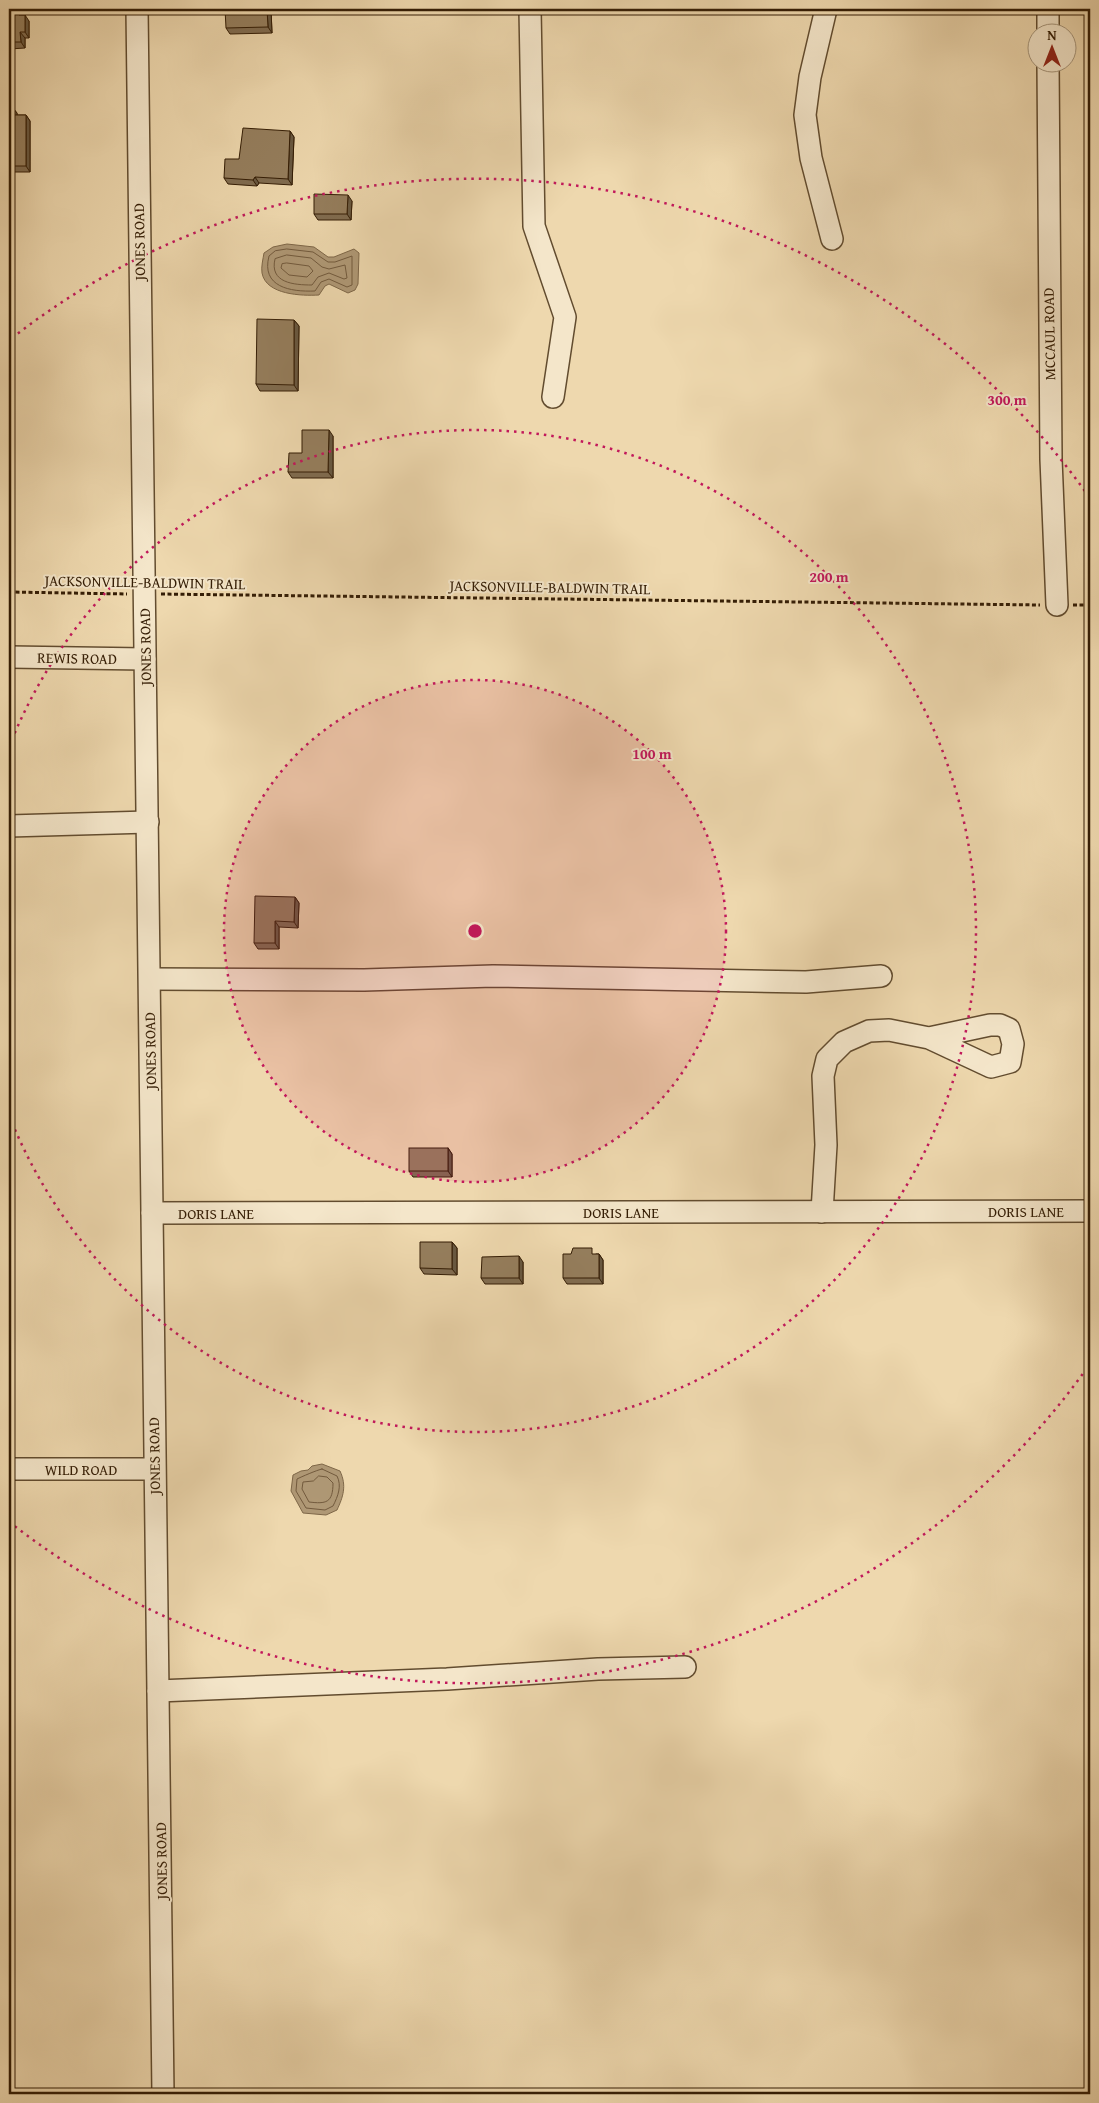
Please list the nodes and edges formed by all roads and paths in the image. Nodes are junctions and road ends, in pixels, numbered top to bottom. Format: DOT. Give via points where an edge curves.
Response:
graph roads {
  1 [pos="137,9"];
  2 [pos="530,9"];
  3 [pos="826,9"];
  4 [pos="1048,9"];
  5 [pos="1048,22"];
  6 [pos="1048,72"];
  7 [pos="832,239"];
  8 [pos="553,398"];
  9 [pos="9,592"];
  10 [pos="144,594"];
  11 [pos="1058,605"];
  12 [pos="1090,605"];
  13 [pos="9,657"];
  14 [pos="145,659"];
  15 [pos="148,822"];
  16 [pos="9,826"];
  17 [pos="881,976"];
  18 [pos="150,979"];
  19 [pos="929,1038"];
  20 [pos="1090,1211"];
  21 [pos="822,1212"];
  22 [pos="152,1213"];
  23 [pos="9,1469"];
  24 [pos="154,1469"];
  25 [pos="685,1668"];
  26 [pos="158,1691"];
  27 [pos="163,2094"];
  1 -- 10 [label="street, JONES ROAD"];
  2 -- 8 [label="street" via="534,226 565,317"];
  3 -- 7 [label="street" via="805,114 811,158"];
  4 -- 5 [label="street"];
  6 -- 11 [label="street, MCCAUL ROAD" via="1051,460"];
  9 -- 10 [label="path, JACKSONVILLE-BALDWIN TRAIL"];
  10 -- 11 [label="path, JACKSONVILLE-BALDWIN TRAIL"];
  10 -- 14 [label="street, JONES ROAD"];
  11 -- 12 [label="path, JACKSONVILLE-BALDWIN TRAIL"];
  13 -- 14 [label="street, REWIS ROAD"];
  14 -- 15 [label="street, JONES ROAD"];
  15 -- 16 [label="street"];
  15 -- 18 [label="street, JONES ROAD"];
  17 -- 18 [label="street" via="806,982 493,976 364,980"];
  18 -- 22 [label="street, JONES ROAD"];
  19 -- 21 [label="street" via="889,1030 869,1031 844,1042 827,1059 823,1076 826,1146"];
  20 -- 21 [label="street, DORIS LANE"];
  21 -- 22 [label="street, DORIS LANE"];
  22 -- 24 [label="street, JONES ROAD"];
  23 -- 24 [label="street, WILD ROAD"];
  24 -- 26 [label="street, JONES ROAD"];
  25 -- 26 [label="street" via="598,1668 447,1679"];
  26 -- 27 [label="street, JONES ROAD"];
}
